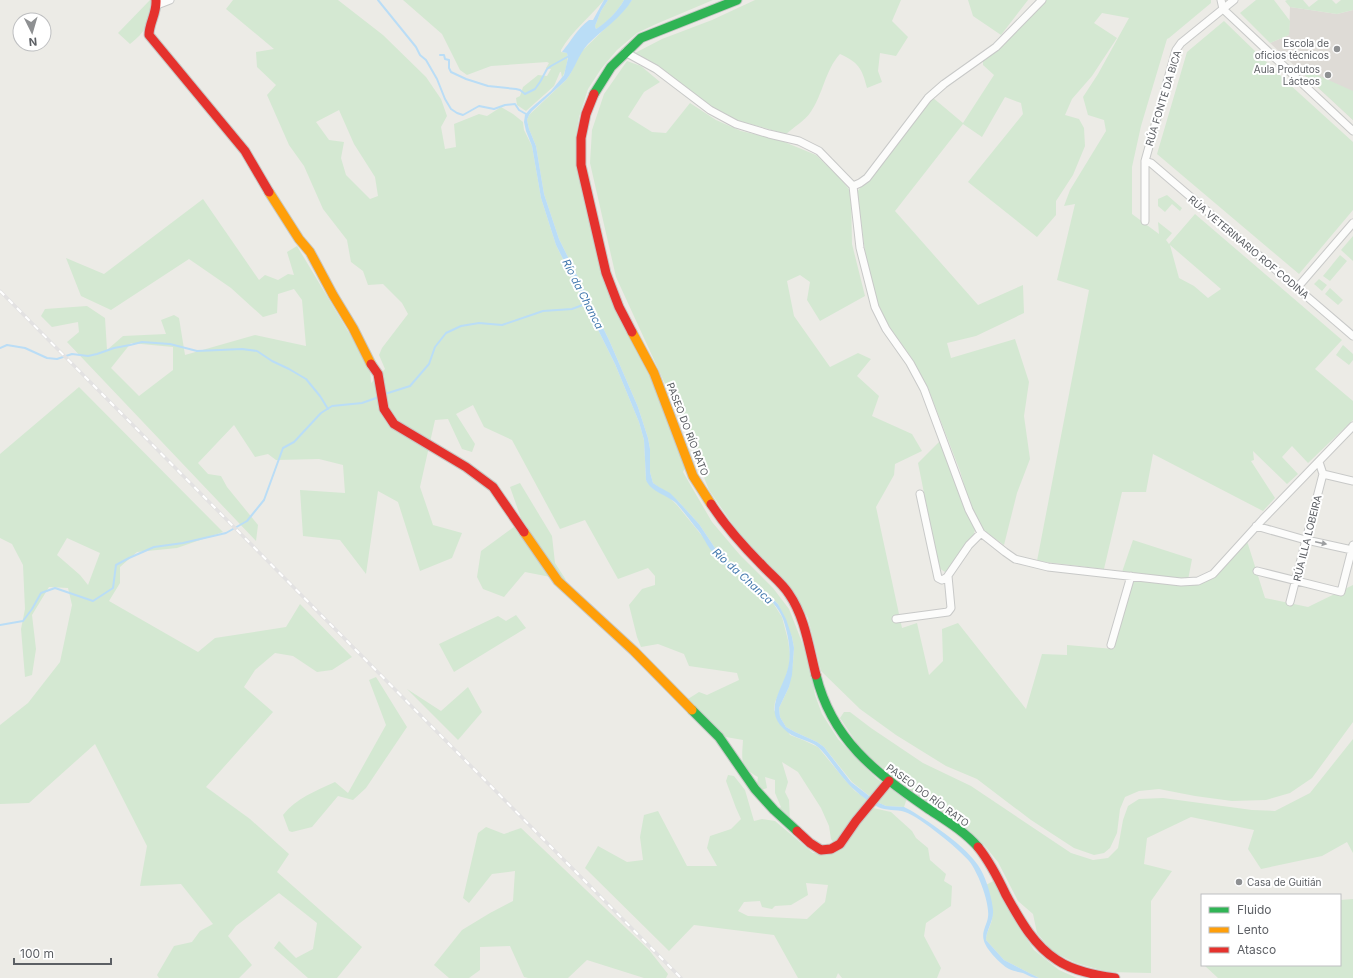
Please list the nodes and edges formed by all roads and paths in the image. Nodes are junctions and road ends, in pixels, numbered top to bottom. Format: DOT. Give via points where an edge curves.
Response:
graph roads {
  1 [pos="170,0"];
  2 [pos="737,0"];
  3 [pos="1042,0"];
  4 [pos="1221,0"];
  5 [pos="1234,0"];
  6 [pos="157,2"];
  7 [pos="1223,9"];
  8 [pos="625,52"];
  9 [pos="1353,131"];
  10 [pos="1145,161"];
  11 [pos="853,186"];
  12 [pos="1145,221"];
  13 [pos="1353,223"];
  14 [pos="1298,288"];
  15 [pos="1353,336"];
  16 [pos="1353,426"];
  17 [pos="1319,462"];
  18 [pos="1323,474"];
  19 [pos="1353,481"];
  20 [pos="920,494"];
  21 [pos="1256,526"];
  22 [pos="981,533"];
  23 [pos="1307,540"];
  24 [pos="1352,548"];
  25 [pos="1257,571"];
  26 [pos="948,576"];
  27 [pos="1131,576"];
  28 [pos="1296,580"];
  29 [pos="1290,602"];
  30 [pos="896,619"];
  31 [pos="1111,645"];
  32 [pos="886,784"];
  33 [pos="1116,978"];
  1 -- 6 [label="street"];
  2 -- 8 [label="street, PASEO DO RÍO RATO" via="641,38"];
  3 -- 11 [label="street" via="996,47 928,98 867,178"];
  4 -- 7 [label="street"];
  5 -- 7 [label="street, RÚA FONTE DA BICA"];
  6 -- 32 [label="street" via="154,19 148,29 149,35 245,151 280,210 310,252 378,374 384,409 394,424 466,467 493,487 558,582 634,651 719,737 755,789 810,843 821,850 831,850 840,844"];
  7 -- 9 [label="street"];
  7 -- 10 [label="street, RÚA FONTE DA BICA" via="1176,50"];
  8 -- 11 [label="street" via="656,69 710,110 736,124 799,141 819,151"];
  8 -- 32 [label="street, PASEO DO RÍO RATO" via="595,90 581,138 581,165 606,273 620,307 654,373 693,476 737,540 789,593 798,609 820,692 832,718"];
  10 -- 12 [label="street, RÚA FONTE DA BICA"];
  10 -- 14 [label="street, RÚA VETERINARIO ROF CODINA" via="1151,163"];
  11 -- 22 [label="street" via="860,248 875,307 924,389 969,510"];
  13 -- 14 [label="street"];
  14 -- 15 [label="street, RÚA VETERINARIO ROF CODINA"];
  16 -- 17 [label="street"];
  17 -- 18 [label="street"];
  17 -- 21 [label="street"];
  18 -- 19 [label="street"];
  18 -- 23 [label="street, RÚA ILLA LOBEIRA"];
  20 -- 26 [label="street" via="938,578 942,580"];
  21 -- 23 [label="street"];
  21 -- 27 [label="street" via="1213,574 1198,581 1181,582"];
  22 -- 26 [label="street" via="969,545"];
  22 -- 27 [label="street" via="1015,559 1048,567"];
  23 -- 24 [label="street, one-way"];
  23 -- 28 [label="street, RÚA ILLA LOBEIRA"];
  24 -- 28 [label="street" via="1340,592"];
  25 -- 28 [label="street"];
  26 -- 30 [label="street" via="951,608 948,612"];
  27 -- 31 [label="street"];
  28 -- 29 [label="street, RÚA ILLA LOBEIRA"];
  32 -- 33 [label="street, PASEO DO RÍO RATO" via="962,832 975,844 987,858 1015,911 1040,946 1057,960 1074,968"];
}
